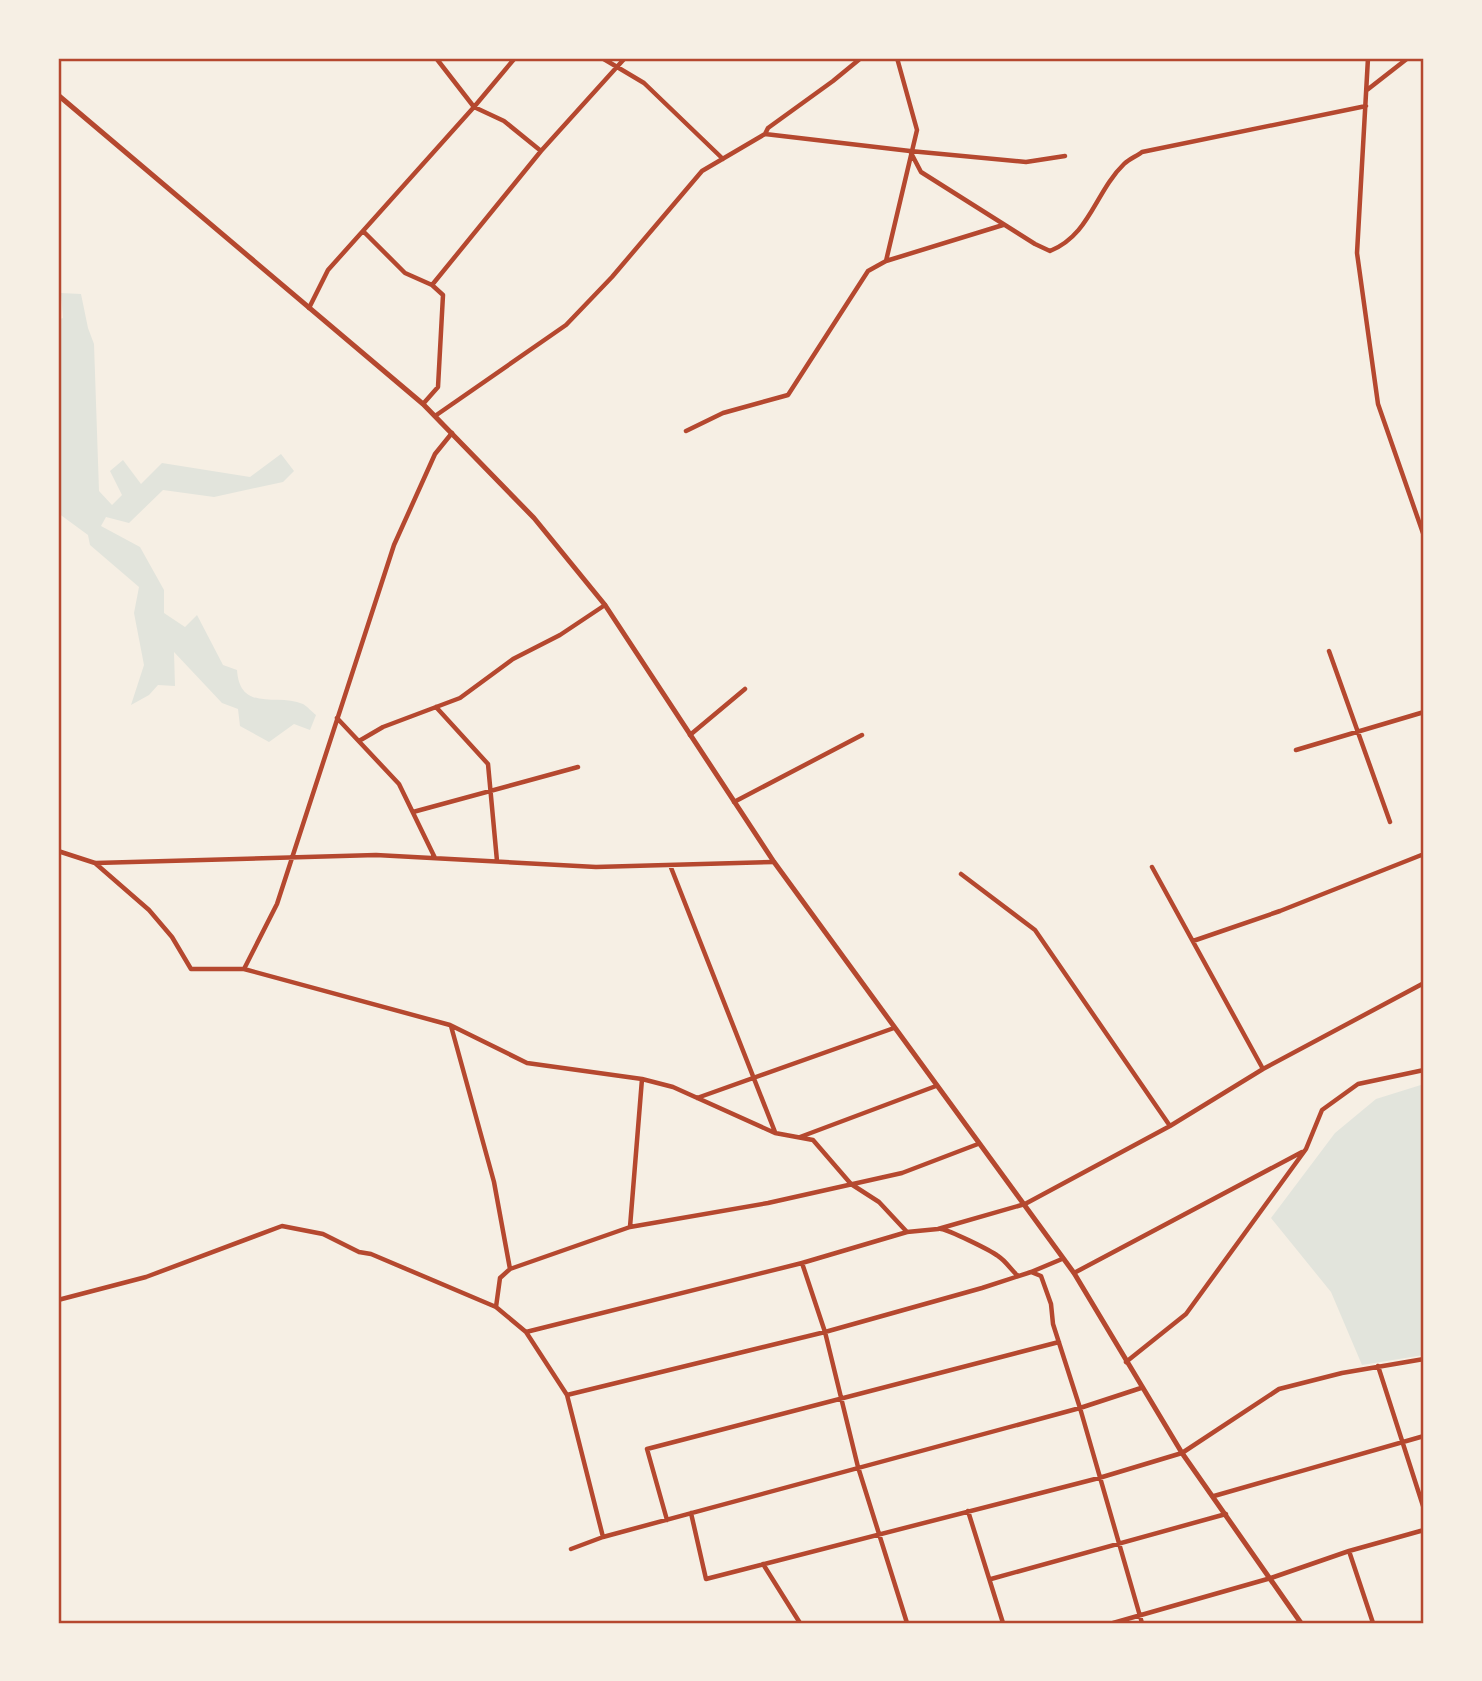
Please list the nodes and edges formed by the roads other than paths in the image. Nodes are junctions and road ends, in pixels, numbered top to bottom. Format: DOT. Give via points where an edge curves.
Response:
graph roads {
  1 [pos="436,58"];
  2 [pos="515,58"];
  3 [pos="602,58"];
  4 [pos="625,58"];
  5 [pos="861,58"];
  6 [pos="897,58"];
  7 [pos="1368,58"];
  8 [pos="1408,58"];
  9 [pos="617,67"];
  10 [pos="1367,90"];
  11 [pos="58,95"];
  12 [pos="1366,106"];
  13 [pos="474,107"];
  14 [pos="765,134"];
  15 [pos="541,151"];
  16 [pos="910,151"];
  17 [pos="1065,156"];
  18 [pos="723,159"];
  19 [pos="1004,224"];
  20 [pos="363,231"];
  21 [pos="886,261"];
  22 [pos="432,285"];
  23 [pos="308,309"];
  24 [pos="423,404"];
  25 [pos="435,416"];
  26 [pos="686,432"];
  27 [pos="452,433"];
  28 [pos="1424,536"];
  29 [pos="605,605"];
  30 [pos="1329,651"];
  31 [pos="745,689"];
  32 [pos="436,707"];
  33 [pos="1424,712"];
  34 [pos="337,718"];
  35 [pos="1357,732"];
  36 [pos="690,735"];
  37 [pos="862,735"];
  38 [pos="359,741"];
  39 [pos="1296,750"];
  40 [pos="578,767"];
  41 [pos="491,792"];
  42 [pos="734,802"];
  43 [pos="413,812"];
  44 [pos="1390,822"];
  45 [pos="58,851"];
  46 [pos="1424,854"];
  47 [pos="292,857"];
  48 [pos="435,858"];
  49 [pos="497,861"];
  50 [pos="774,862"];
  51 [pos="95,863"];
  52 [pos="670,865"];
  53 [pos="1152,866"];
  54 [pos="961,874"];
  55 [pos="1193,941"];
  56 [pos="244,969"];
  57 [pos="1424,983"];
  58 [pos="450,1025"];
  59 [pos="894,1028"];
  60 [pos="1263,1069"];
  61 [pos="1424,1070"];
  62 [pos="753,1077"];
  63 [pos="642,1079"];
  64 [pos="936,1086"];
  65 [pos="697,1098"];
  66 [pos="1170,1126"];
  67 [pos="775,1133"];
  68 [pos="799,1137"];
  69 [pos="978,1144"];
  70 [pos="1306,1149"];
  71 [pos="851,1184"];
  72 [pos="1025,1204"];
  73 [pos="630,1227"];
  74 [pos="939,1229"];
  75 [pos="907,1231"];
  76 [pos="1062,1259"];
  77 [pos="802,1263"];
  78 [pos="510,1269"];
  79 [pos="1031,1272"];
  80 [pos="1074,1273"];
  81 [pos="1019,1277"];
  82 [pos="58,1300"];
  83 [pos="496,1307"];
  84 [pos="526,1332"];
  85 [pos="825,1332"];
  86 [pos="1059,1342"];
  87 [pos="1424,1359"];
  88 [pos="1126,1362"];
  89 [pos="1378,1366"];
  90 [pos="1141,1388"];
  91 [pos="568,1395"];
  92 [pos="842,1399"];
  93 [pos="1080,1408"];
  94 [pos="1424,1436"];
  95 [pos="1401,1443"];
  96 [pos="1182,1453"];
  97 [pos="858,1466"];
  98 [pos="1099,1478"];
  99 [pos="1214,1496"];
  100 [pos="1424,1509"];
  101 [pos="968,1511"];
  102 [pos="691,1513"];
  103 [pos="1227,1514"];
  104 [pos="667,1520"];
  105 [pos="1424,1530"];
  106 [pos="879,1533"];
  107 [pos="603,1537"];
  108 [pos="1118,1544"];
  109 [pos="571,1549"];
  110 [pos="1349,1551"];
  111 [pos="763,1564"];
  112 [pos="1271,1578"];
  113 [pos="990,1579"];
  114 [pos="1140,1616"];
  115 [pos="800,1623"];
  116 [pos="907,1623"];
  117 [pos="1003,1623"];
  118 [pos="1113,1623"];
  119 [pos="1142,1623"];
  120 [pos="1301,1623"];
  121 [pos="1373,1623"];
  1 -- 13 [label="street"];
  2 -- 13 [label="street"];
  3 -- 9 [label="street"];
  4 -- 9 [label="street"];
  5 -- 14 [label="street"];
  6 -- 16 [label="street" via="917,130"];
  7 -- 10 [label="street"];
  8 -- 10 [label="street"];
  9 -- 15 [label="street"];
  9 -- 18 [label="street" via="645,83"];
  10 -- 12 [label="street"];
  11 -- 23 [label="street"];
  12 -- 19 [label="street" via="1143,152 1124,164 1078,233 1051,251"];
  12 -- 28 [label="street" via="1357,253 1378,404"];
  13 -- 15 [label="street" via="505,121"];
  13 -- 20 [label="street"];
  14 -- 16 [label="street"];
  14 -- 18 [label="street"];
  15 -- 22 [label="street"];
  16 -- 17 [label="street" via="1026,162"];
  16 -- 19 [label="street" via="921,173"];
  16 -- 21 [label="street"];
  18 -- 25 [label="street" via="702,171 566,325"];
  19 -- 21 [label="street"];
  20 -- 22 [label="street" via="405,273"];
  20 -- 23 [label="street" via="328,270"];
  21 -- 26 [label="street" via="868,271 788,396 723,413"];
  22 -- 24 [label="street" via="443,295 438,387"];
  23 -- 24 [label="street"];
  24 -- 25 [label="street"];
  25 -- 27 [label="street"];
  27 -- 29 [label="street" via="534,518"];
  27 -- 34 [label="street" via="435,454 394,545"];
  29 -- 32 [label="street" via="513,659 460,698"];
  29 -- 36 [label="street"];
  30 -- 35 [label="street"];
  31 -- 36 [label="street"];
  32 -- 38 [label="street"];
  32 -- 41 [label="street" via="488,764"];
  33 -- 35 [label="street"];
  34 -- 38 [label="street"];
  34 -- 47 [label="street"];
  35 -- 39 [label="street"];
  35 -- 44 [label="street"];
  36 -- 42 [label="street"];
  37 -- 42 [label="street"];
  38 -- 43 [label="street" via="399,785"];
  40 -- 41 [label="street"];
  41 -- 43 [label="street"];
  41 -- 49 [label="street"];
  42 -- 50 [label="street"];
  43 -- 48 [label="street"];
  45 -- 51 [label="street"];
  46 -- 55 [label="street"];
  47 -- 48 [label="street"];
  47 -- 51 [label="street"];
  47 -- 56 [label="street" via="277,904"];
  48 -- 49 [label="street"];
  49 -- 52 [label="street" via="596,867"];
  50 -- 52 [label="street"];
  50 -- 59 [label="street"];
  51 -- 56 [label="street" via="149,910 191,969"];
  52 -- 62 [label="street"];
  53 -- 55 [label="street"];
  54 -- 66 [label="street" via="1035,930"];
  55 -- 60 [label="street"];
  56 -- 58 [label="street"];
  57 -- 60 [label="street"];
  58 -- 63 [label="street" via="527,1063"];
  58 -- 78 [label="street" via="494,1182"];
  59 -- 62 [label="street"];
  59 -- 64 [label="street"];
  60 -- 66 [label="street"];
  61 -- 70 [label="street" via="1358,1084 1322,1110"];
  62 -- 65 [label="street"];
  62 -- 67 [label="street"];
  63 -- 65 [label="street"];
  63 -- 73 [label="street"];
  64 -- 68 [label="street"];
  64 -- 69 [label="street"];
  65 -- 67 [label="street"];
  66 -- 72 [label="street"];
  67 -- 68 [label="street"];
  68 -- 71 [label="street" via="813,1140"];
  69 -- 71 [label="street" via="902,1173"];
  69 -- 72 [label="street"];
  70 -- 80 [label="street"];
  70 -- 88 [label="street" via="1186,1314"];
  71 -- 73 [label="street"];
  71 -- 75 [label="street" via="879,1202"];
  72 -- 74 [label="street"];
  72 -- 76 [label="street"];
  73 -- 78 [label="street"];
  74 -- 75 [label="street"];
  74 -- 81 [label="street" via="1001,1258"];
  75 -- 77 [label="street"];
  76 -- 79 [label="street"];
  76 -- 80 [label="street"];
  77 -- 84 [label="street"];
  77 -- 85 [label="street"];
  78 -- 83 [label="street" via="500,1278"];
  79 -- 81 [label="street"];
  79 -- 86 [label="street" via="1041,1276"];
  80 -- 88 [label="street"];
  81 -- 85 [label="street"];
  82 -- 83 [label="street" via="146,1277 282,1226 323,1234"];
  83 -- 84 [label="street"];
  84 -- 91 [label="street"];
  85 -- 91 [label="street"];
  85 -- 92 [label="street"];
  86 -- 92 [label="street"];
  86 -- 93 [label="street"];
  87 -- 89 [label="street"];
  88 -- 90 [label="street"];
  89 -- 95 [label="street"];
  89 -- 96 [label="street" via="1279,1390"];
  90 -- 93 [label="street"];
  90 -- 96 [label="street"];
  91 -- 107 [label="street"];
  92 -- 97 [label="street"];
  92 -- 104 [label="street" via="646,1449"];
  93 -- 97 [label="street"];
  93 -- 98 [label="street"];
  94 -- 95 [label="street"];
  95 -- 99 [label="street"];
  95 -- 100 [label="street"];
  96 -- 98 [label="street"];
  96 -- 99 [label="street"];
  97 -- 102 [label="street"];
  97 -- 106 [label="street"];
  98 -- 101 [label="street"];
  98 -- 108 [label="street"];
  99 -- 103 [label="street"];
  101 -- 106 [label="street"];
  101 -- 113 [label="street"];
  102 -- 104 [label="street"];
  102 -- 111 [label="street" via="706,1579"];
  103 -- 108 [label="street"];
  103 -- 112 [label="street"];
  104 -- 107 [label="street"];
  105 -- 110 [label="street"];
  106 -- 111 [label="street"];
  106 -- 116 [label="street"];
  107 -- 109 [label="street"];
  108 -- 113 [label="street"];
  108 -- 114 [label="street"];
  110 -- 112 [label="street"];
  110 -- 121 [label="street"];
  111 -- 115 [label="street"];
  112 -- 114 [label="street"];
  112 -- 120 [label="street"];
  113 -- 117 [label="street"];
  114 -- 118 [label="street"];
  114 -- 119 [label="street"];
}
